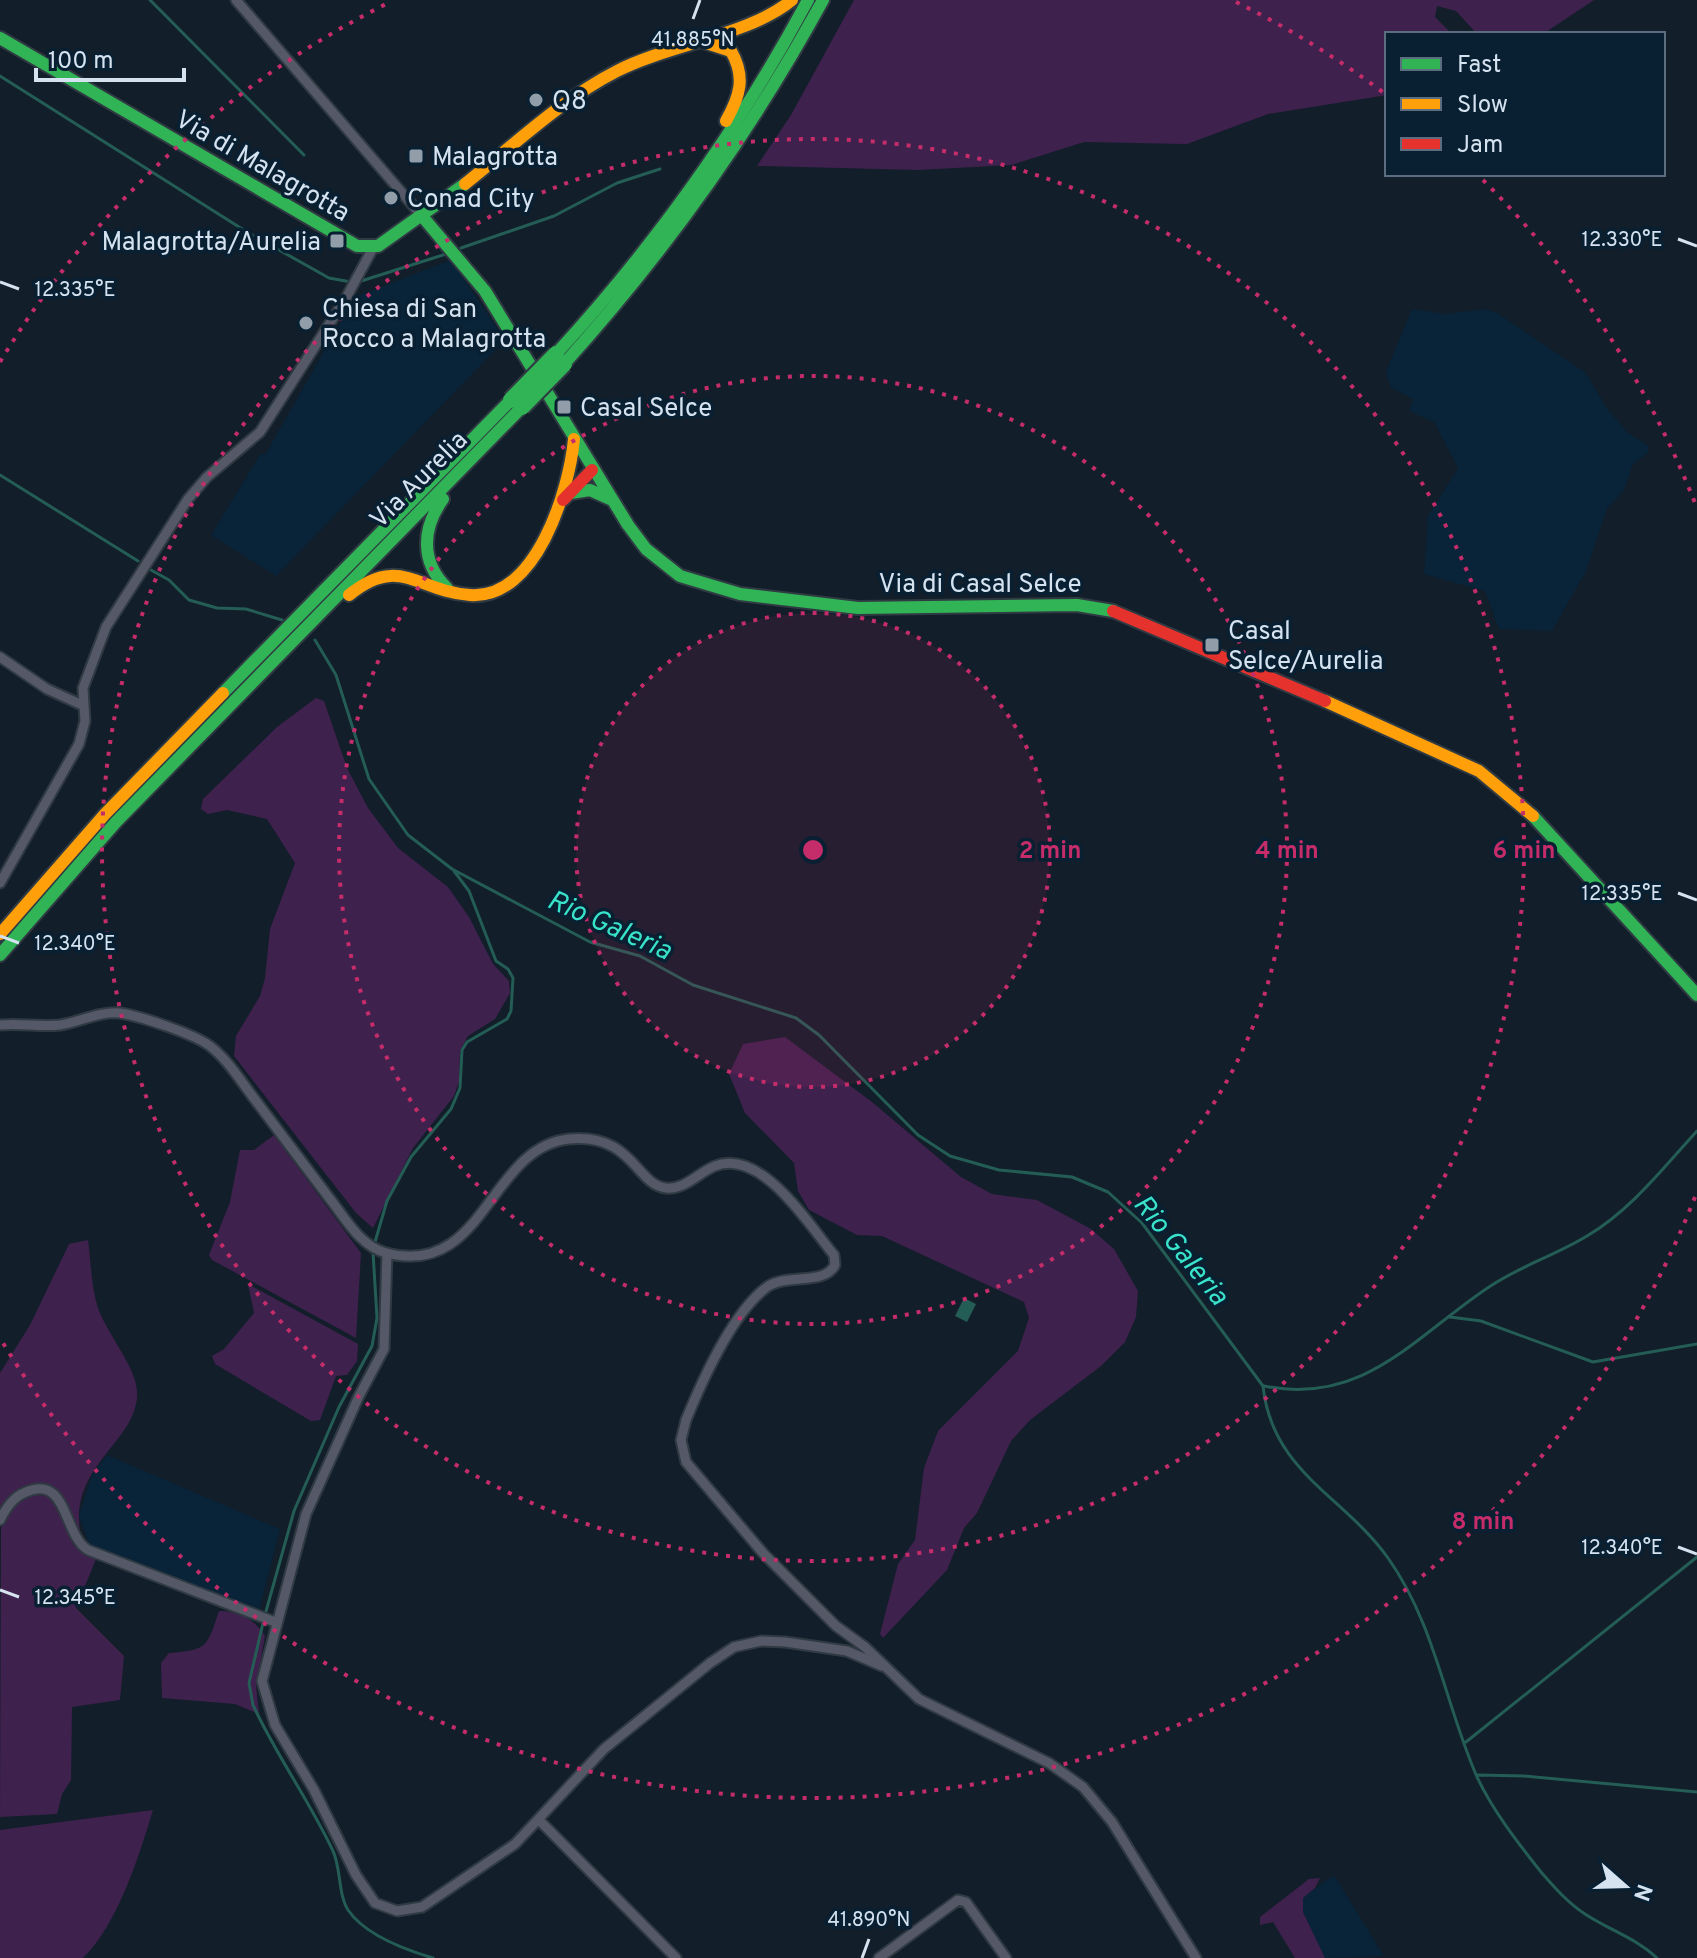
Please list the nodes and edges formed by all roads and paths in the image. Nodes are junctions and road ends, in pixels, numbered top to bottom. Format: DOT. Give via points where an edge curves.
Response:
graph roads {
  1 [pos="236,0"];
  2 [pos="792,0"];
  3 [pos="808,0"];
  4 [pos="823,0"];
  5 [pos="0,38"];
  6 [pos="692,39"];
  7 [pos="676,211"];
  8 [pos="422,216"];
  9 [pos="373,248"];
  10 [pos="560,359"];
  11 [pos="517,403"];
  12 [pos="574,439"];
  13 [pos="592,470"];
  14 [pos="565,493"];
  15 [pos="610,499"];
  16 [pos="454,592"];
  17 [pos="309,624"];
  18 [pos="0,657"];
  19 [pos="260,664"];
  20 [pos="82,705"];
  21 [pos="0,883"];
  22 [pos="41,906"];
  23 [pos="0,934"];
  24 [pos="0,955"];
  25 [pos="0,967"];
  26 [pos="1697,995"];
  27 [pos="0,1025"];
  28 [pos="384,1252"];
  29 [pos="0,1520"];
  30 [pos="272,1620"];
  31 [pos="885,1666"];
  32 [pos="540,1821"];
  33 [pos="676,1958"];
  34 [pos="879,1958"];
  35 [pos="1006,1958"];
  36 [pos="1196,1958"];
  1 -- 8 [label="street"];
  2 -- 6 [label="main road, Via di Malagrotta" via="773,16"];
  3 -- 7 [label="main road, Via Aurelia" via="746,109"];
  4 -- 10 [label="main road, Via Aurelia" via="777,83 692,212 635,286"];
  5 -- 9 [label="main road, Via di Malagrotta" via="349,242"];
  6 -- 7 [label="main road" via="731,51 743,83"];
  6 -- 8 [label="main road, Via di Malagrotta" via="585,89"];
  7 -- 10 [label="main road, Via Aurelia"];
  8 -- 9 [label="main road, Via di Malagrotta"];
  8 -- 12 [label="main road, Via di Casal Selce" via="485,291"];
  9 -- 20 [label="street" via="260,432 207,477 130,588 92,656"];
  10 -- 11 [label="main road, Via Aurelia, bridge"];
  11 -- 16 [label="main road" via="501,438 432,516 426,538 429,563 435,578"];
  11 -- 17 [label="main road, Via Aurelia"];
  11 -- 19 [label="main road, Via Aurelia" via="313,601"];
  12 -- 13 [label="main road, Via di Casal Selce"];
  12 -- 14 [label="main road"];
  13 -- 14 [label="main road" via="578,473"];
  13 -- 15 [label="main road, Via di Casal Selce"];
  14 -- 15 [label="main road" via="590,490"];
  14 -- 16 [label="main road" via="533,559 514,583 484,596"];
  15 -- 26 [label="main road, Via di Casal Selce" via="658,559 709,588 858,608 1105,608 1442,752 1513,795"];
  16 -- 17 [label="main road" via="385,574"];
  17 -- 19 [label="main road, Via Aurelia"];
  18 -- 20 [label="street"];
  19 -- 22 [label="main road, Via Aurelia"];
  19 -- 23 [label="main road, Via Aurelia" via="105,814"];
  20 -- 21 [label="street" via="85,721 79,744"];
  22 -- 24 [label="main road, Via Aurelia"];
  22 -- 25 [label="main road"];
  27 -- 28 [label="street" via="53,1025 119,1013 206,1043 232,1069 357,1233"];
  28 -- 30 [label="street" via="383,1351 312,1499"];
  28 -- 31 [label="street" via="422,1256 444,1250 534,1153 557,1141 584,1139 615,1146 661,1187 681,1186 723,1164 745,1167 771,1181 836,1263 825,1275 775,1282 748,1307 689,1412 682,1451 693,1473 763,1553"];
  29 -- 30 [label="street" via="18,1496 36,1489 51,1491 75,1537 88,1550"];
  30 -- 32 [label="street" via="262,1674 267,1704 375,1903 397,1911 422,1907 521,1840"];
  31 -- 32 [label="street" via="847,1651 785,1642 734,1647 604,1749"];
  31 -- 36 [label="street" via="928,1704 1049,1763 1083,1787 1112,1822"];
  32 -- 33 [label="street"];
  34 -- 35 [label="street" via="958,1900 966,1902"];
}
